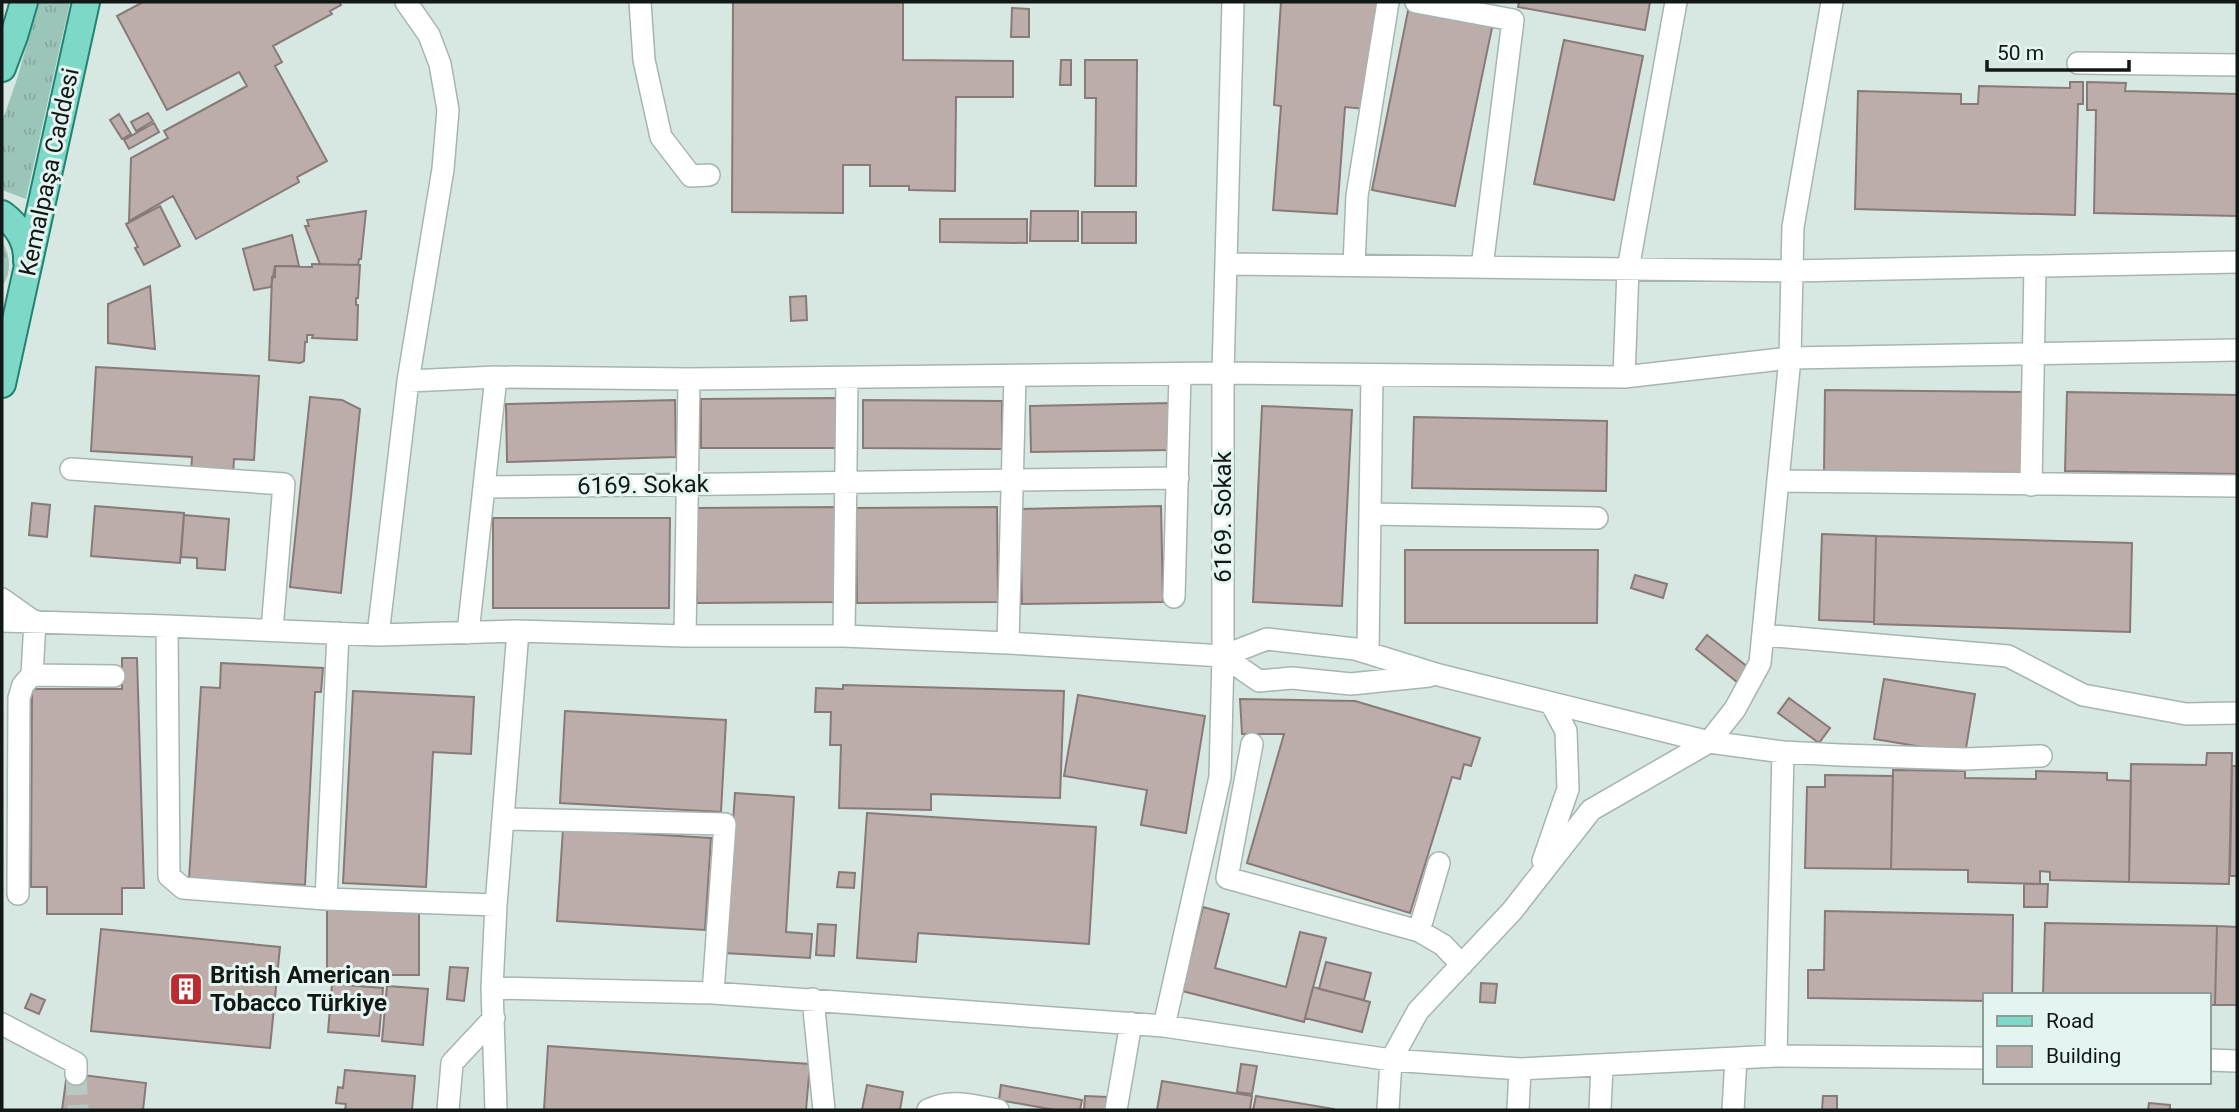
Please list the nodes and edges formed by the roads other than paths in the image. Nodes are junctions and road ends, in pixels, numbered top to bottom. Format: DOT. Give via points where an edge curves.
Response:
graph roads {
  1 [pos="24,2"];
  2 [pos="86,2"];
  3 [pos="407,2"];
  4 [pos="640,2"];
  5 [pos="1233,2"];
  6 [pos="1388,2"];
  7 [pos="1416,2"];
  8 [pos="1676,2"];
  9 [pos="1832,2"];
  10 [pos="2078,63"];
  11 [pos="2237,65"];
  12 [pos="2,68"];
  13 [pos="709,175"];
  14 [pos="2,214"];
  15 [pos="2237,262"];
  16 [pos="1226,264"];
  17 [pos="1354,265"];
  18 [pos="1482,267"];
  19 [pos="2035,267"];
  20 [pos="1628,269"];
  21 [pos="1792,271"];
  22 [pos="27,272"];
  23 [pos="2,310"];
  24 [pos="2237,350"];
  25 [pos="2034,354"];
  26 [pos="1790,358"];
  27 [pos="1223,373"];
  28 [pos="4,374"];
  29 [pos="1180,374"];
  30 [pos="1372,374"];
  31 [pos="1015,376"];
  32 [pos="496,377"];
  33 [pos="1624,377"];
  34 [pos="848,378"];
  35 [pos="689,379"];
  36 [pos="408,381"];
  37 [pos="71,469"];
  38 [pos="1178,478"];
  39 [pos="1012,481"];
  40 [pos="1778,481"];
  41 [pos="848,483"];
  42 [pos="688,485"];
  43 [pos="2031,485"];
  44 [pos="2237,486"];
  45 [pos="485,487"];
  46 [pos="1370,514"];
  47 [pos="1597,518"];
  48 [pos="1174,597"];
  49 [pos="2,599"];
  50 [pos="2,621"];
  51 [pos="34,621"];
  52 [pos="167,626"];
  53 [pos="272,630"];
  54 [pos="518,631"];
  55 [pos="2,633"];
  56 [pos="338,633"];
  57 [pos="468,633"];
  58 [pos="378,635"];
  59 [pos="1763,635"];
  60 [pos="685,636"];
  61 [pos="844,636"];
  62 [pos="1008,643"];
  63 [pos="1368,653"];
  64 [pos="1223,656"];
  65 [pos="32,675"];
  66 [pos="1439,675"];
  67 [pos="114,676"];
  68 [pos="1551,703"];
  69 [pos="2237,713"];
  70 [pos="1709,742"];
  71 [pos="1252,744"];
  72 [pos="1783,752"];
  73 [pos="2040,756"];
  74 [pos="503,819"];
  75 [pos="1438,863"];
  76 [pos="1537,878"];
  77 [pos="19,894"];
  78 [pos="326,898"];
  79 [pos="496,905"];
  80 [pos="1419,931"];
  81 [pos="1462,965"];
  82 [pos="492,988"];
  83 [pos="713,993"];
  84 [pos="813,999"];
  85 [pos="494,1018"];
  86 [pos="1131,1023"];
  87 [pos="2,1024"];
  88 [pos="1164,1026"];
  89 [pos="1776,1056"];
  90 [pos="1736,1058"];
  91 [pos="1983,1058"];
  92 [pos="1391,1060"];
  93 [pos="2211,1060"];
  94 [pos="2237,1060"];
  95 [pos="1602,1066"];
  96 [pos="1520,1069"];
  97 [pos="76,1074"];
  98 [pos="448,1110"];
  99 [pos="496,1110"];
  100 [pos="824,1110"];
  101 [pos="928,1110"];
  102 [pos="998,1110"];
  103 [pos="1116,1110"];
  104 [pos="1388,1110"];
  105 [pos="1518,1110"];
  106 [pos="1600,1110"];
  107 [pos="1733,1110"];
  1 -- 12 [label="main road"];
  2 -- 22 [label="main road, Kemalpaşa Caddesi"];
  3 -- 36 [label="street" via="429,35 440,64 448,110 443,169"];
  4 -- 13 [label="street" via="644,60 661,137 691,176"];
  5 -- 16 [label="street, 6169. Sokak"];
  6 -- 17 [label="street" via="1357,196"];
  7 -- 18 [label="street" via="1513,20"];
  8 -- 20 [label="street"];
  9 -- 21 [label="street" via="1793,227"];
  10 -- 11 [label="street"];
  14 -- 22 [label="main road" via="22,237 28,254"];
  15 -- 19 [label="street"];
  16 -- 17 [label="street"];
  16 -- 27 [label="street, 6169. Sokak"];
  17 -- 18 [label="street"];
  18 -- 20 [label="street"];
  19 -- 21 [label="street"];
  19 -- 25 [label="street"];
  20 -- 21 [label="street"];
  20 -- 33 [label="street"];
  21 -- 26 [label="street"];
  22 -- 23 [label="main road" via="21,289"];
  22 -- 28 [label="main road, Kemalpaşa Caddesi"];
  24 -- 25 [label="street"];
  25 -- 26 [label="street"];
  25 -- 43 [label="street"];
  26 -- 33 [label="street"];
  26 -- 40 [label="street"];
  27 -- 29 [label="street"];
  27 -- 30 [label="street"];
  27 -- 64 [label="street, 6169. Sokak"];
  29 -- 31 [label="street"];
  29 -- 38 [label="street, 6169. Sokak"];
  30 -- 33 [label="street"];
  30 -- 46 [label="street"];
  31 -- 34 [label="street"];
  31 -- 39 [label="street"];
  32 -- 35 [label="street"];
  32 -- 36 [label="street"];
  32 -- 45 [label="street"];
  34 -- 35 [label="street"];
  34 -- 41 [label="street"];
  35 -- 42 [label="street"];
  36 -- 58 [label="street"];
  37 -- 53 [label="street" via="285,484"];
  38 -- 39 [label="street, 6169. Sokak"];
  38 -- 48 [label="street, 6169. Sokak"];
  39 -- 41 [label="street, 6169. Sokak"];
  39 -- 62 [label="street"];
  40 -- 43 [label="street"];
  40 -- 59 [label="street"];
  41 -- 42 [label="street, 6169. Sokak"];
  41 -- 61 [label="street"];
  42 -- 45 [label="street, 6169. Sokak"];
  42 -- 60 [label="street"];
  43 -- 44 [label="street"];
  45 -- 57 [label="street"];
  46 -- 47 [label="street"];
  46 -- 63 [label="street"];
  49 -- 51 [label="street"];
  50 -- 51 [label="street"];
  51 -- 52 [label="street"];
  51 -- 55 [label="street"];
  51 -- 65 [label="street"];
  52 -- 53 [label="street"];
  52 -- 78 [label="street" via="169,876 183,888"];
  53 -- 56 [label="street"];
  54 -- 57 [label="street"];
  54 -- 60 [label="street"];
  54 -- 74 [label="street"];
  56 -- 58 [label="street"];
  56 -- 78 [label="street"];
  57 -- 58 [label="street"];
  59 -- 69 [label="street" via="2008,656 2083,695 2186,713"];
  59 -- 70 [label="street" via="1760,663 1735,709"];
  60 -- 61 [label="street"];
  61 -- 62 [label="street"];
  62 -- 64 [label="street"];
  63 -- 64 [label="street" via="1267,639"];
  63 -- 66 [label="street"];
  64 -- 66 [label="street" via="1259,681 1292,678 1351,684"];
  64 -- 88 [label="street, 6169. Sokak" via="1220,777"];
  65 -- 67 [label="street"];
  65 -- 77 [label="street" via="19,698"];
  66 -- 68 [label="street"];
  68 -- 70 [label="street"];
  68 -- 76 [label="street" via="1566,731 1568,789"];
  70 -- 72 [label="street"];
  70 -- 76 [label="street" via="1591,810"];
  71 -- 80 [label="street" via="1227,878"];
  72 -- 73 [label="street" via="1965,759"];
  72 -- 89 [label="street"];
  74 -- 79 [label="street"];
  74 -- 83 [label="street" via="725,824"];
  75 -- 80 [label="street"];
  76 -- 81 [label="street"];
  78 -- 79 [label="street"];
  79 -- 82 [label="street"];
  80 -- 81 [label="street" via="1443,945"];
  81 -- 92 [label="street" via="1418,1011"];
  82 -- 83 [label="street"];
  82 -- 85 [label="street"];
  83 -- 84 [label="street"];
  84 -- 86 [label="street"];
  84 -- 100 [label="street"];
  85 -- 98 [label="street" via="452,1063"];
  85 -- 99 [label="street"];
  86 -- 88 [label="street"];
  86 -- 103 [label="street"];
  87 -- 97 [label="street" via="76,1063"];
  88 -- 92 [label="street"];
  89 -- 90 [label="street"];
  89 -- 91 [label="street"];
  90 -- 95 [label="street"];
  90 -- 107 [label="street"];
  92 -- 96 [label="street"];
  92 -- 104 [label="street"];
  93 -- 94 [label="street"];
  95 -- 96 [label="street"];
  95 -- 106 [label="street"];
  96 -- 105 [label="street"];
  101 -- 102 [label="street" via="958,1103"];
}
